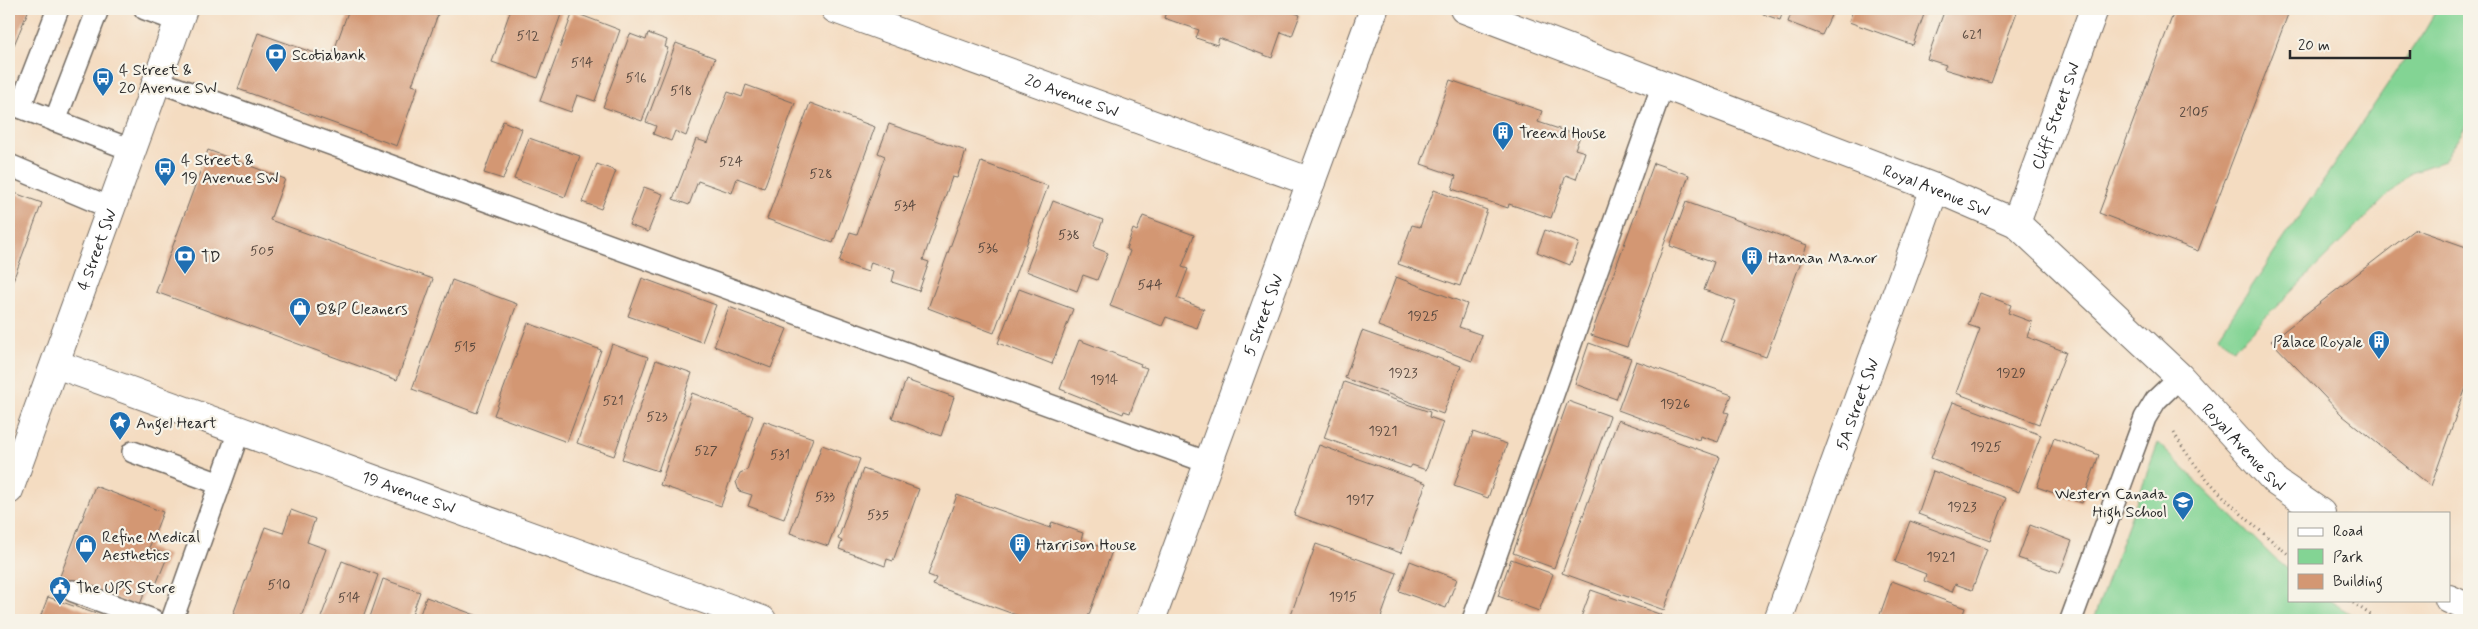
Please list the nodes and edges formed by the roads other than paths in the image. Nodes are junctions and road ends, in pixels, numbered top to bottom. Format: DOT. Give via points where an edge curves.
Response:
graph roads {
  1 [pos="58,9"];
  2 [pos="98,9"];
  3 [pos="145,9"];
  4 [pos="835,9"];
  5 [pos="1374,9"];
  6 [pos="1464,9"];
  7 [pos="2094,9"];
  8 [pos="181,15"];
  9 [pos="157,81"];
  10 [pos="1663,84"];
  11 [pos="14,105"];
  12 [pos="55,121"];
  13 [pos="132,150"];
  14 [pos="9,165"];
  15 [pos="1311,182"];
  16 [pos="1935,188"];
  17 [pos="111,208"];
  18 [pos="2016,223"];
  19 [pos="56,364"];
  20 [pos="2180,377"];
  21 [pos="239,431"];
  22 [pos="133,452"];
  23 [pos="1208,463"];
  24 [pos="220,484"];
  25 [pos="9,490"];
  26 [pos="2319,512"];
  27 [pos="73,591"];
  28 [pos="2450,599"];
  29 [pos="2469,608"];
  30 [pos="153,620"];
  31 [pos="172,620"];
  32 [pos="762,620"];
  33 [pos="1151,620"];
  34 [pos="1473,620"];
  35 [pos="1778,620"];
  36 [pos="2071,620"];
  1 -- 11 [label="lane"];
  2 -- 12 [label="lane"];
  3 -- 8 [label="lane"];
  4 -- 15 [label="street, 20 Avenue SW"];
  5 -- 15 [label="street, 5 Street SW"];
  6 -- 10 [label="street, Royal Avenue SW"];
  7 -- 18 [label="street, Cliff Street SW"];
  8 -- 9 [label="street, 4 Street SW"];
  9 -- 13 [label="street, 4 Street SW"];
  9 -- 23 [label="lane"];
  10 -- 16 [label="street, Royal Avenue SW"];
  10 -- 34 [label="lane"];
  11 -- 12 [label="lane"];
  12 -- 13 [label="lane"];
  13 -- 17 [label="street, 4 Street SW"];
  14 -- 17 [label="lane"];
  15 -- 23 [label="street, 5 Street SW"];
  16 -- 18 [label="street, Royal Avenue SW"];
  16 -- 35 [label="street, 5A Street SW"];
  17 -- 19 [label="street, 4 Street SW"];
  18 -- 20 [label="street, Royal Avenue SW"];
  19 -- 21 [label="street, 19 Avenue SW"];
  19 -- 25 [label="street, 4 Street SW"];
  20 -- 26 [label="street, Royal Avenue SW" via="2276,482"];
  20 -- 36 [label="lane" via="2156,400 2144,418"];
  21 -- 24 [label="lane"];
  21 -- 32 [label="street, 19 Avenue SW"];
  22 -- 24 [label="lane"];
  23 -- 33 [label="street, 5 Street SW"];
  24 -- 31 [label="lane"];
  27 -- 30 [label="lane"];
  28 -- 29 [label="street"];
}
